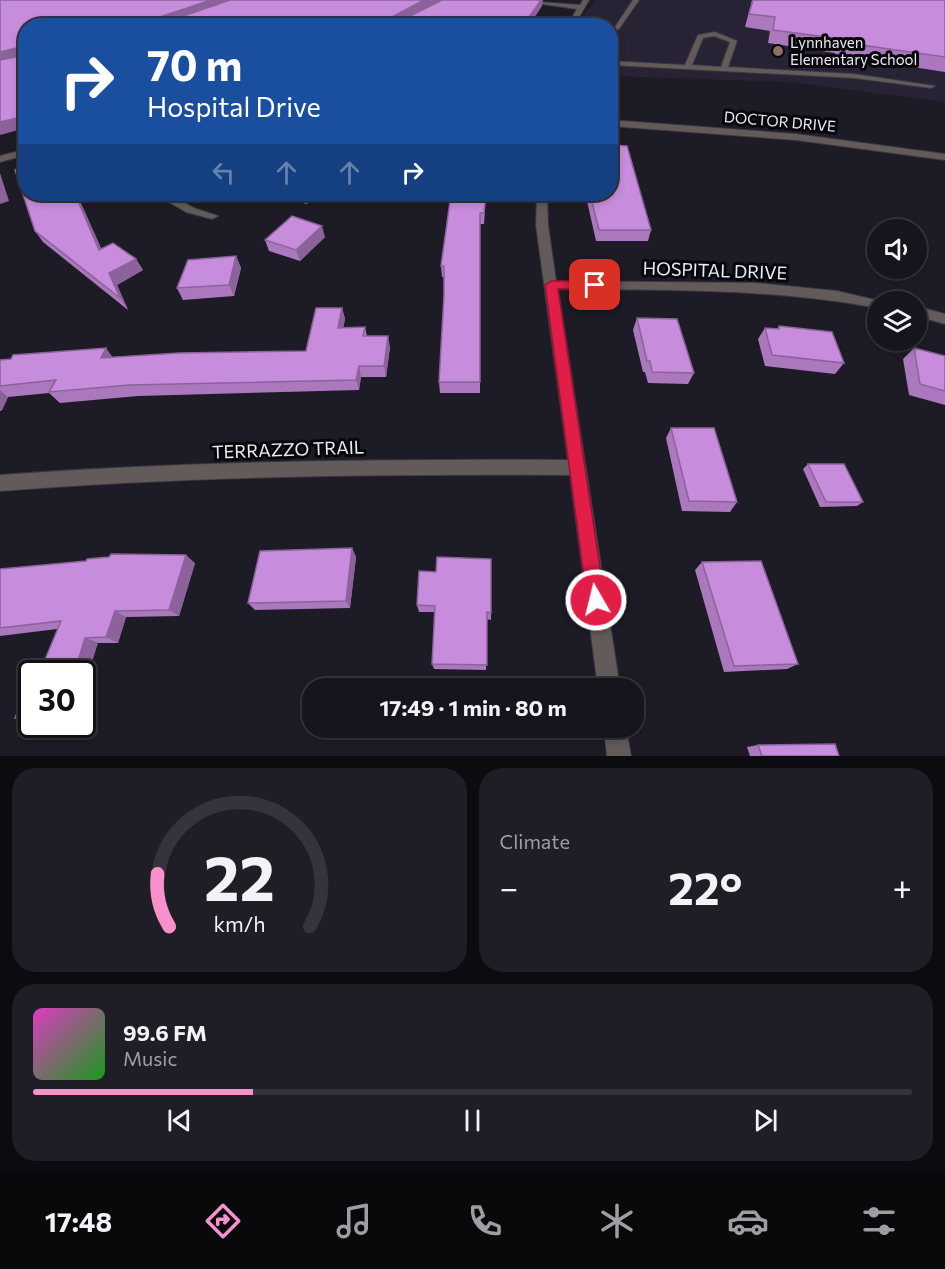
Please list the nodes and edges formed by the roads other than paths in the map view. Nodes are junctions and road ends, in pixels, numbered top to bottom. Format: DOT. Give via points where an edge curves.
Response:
graph roads {
  1 [pos="517,0"];
  2 [pos="586,0"];
  3 [pos="636,0"];
  4 [pos="580,7"];
  5 [pos="574,18"];
  6 [pos="618,26"];
  7 [pos="618,63"];
  8 [pos="688,67"];
  9 [pos="724,69"];
  10 [pos="931,86"];
  11 [pos="618,124"];
  12 [pos="18,154"];
  13 [pos="945,158"];
  14 [pos="0,159"];
  15 [pos="173,201"];
  16 [pos="542,201"];
  17 [pos="212,216"];
  18 [pos="551,285"];
  19 [pos="867,301"];
  20 [pos="927,314"];
  21 [pos="945,319"];
  22 [pos="577,468"];
  23 [pos="0,483"];
  24 [pos="608,678"];
  25 [pos="616,738"];
  26 [pos="619,756"];
  1 -- 4 [label="street"];
  2 -- 4 [label="street"];
  3 -- 6 [label="lane"];
  4 -- 5 [label="street"];
  7 -- 8 [label="lane"];
  8 -- 9 [label="lane"];
  8 -- 9 [label="lane" via="700,36 715,34 734,41"];
  9 -- 10 [label="lane" via="854,76"];
  11 -- 13 [label="street, DOCTOR DRIVE" via="796,137"];
  12 -- 14 [label="street"];
  15 -- 17 [label="street"];
  16 -- 18 [label="street"];
  18 -- 19 [label="street, HOSPITAL DRIVE" via="747,286"];
  18 -- 22 [label="street"];
  20 -- 21 [label="street"];
  22 -- 23 [label="street, TERRAZZO TRAIL" via="359,466 79,476"];
  22 -- 24 [label="street"];
  25 -- 26 [label="street"];
}
